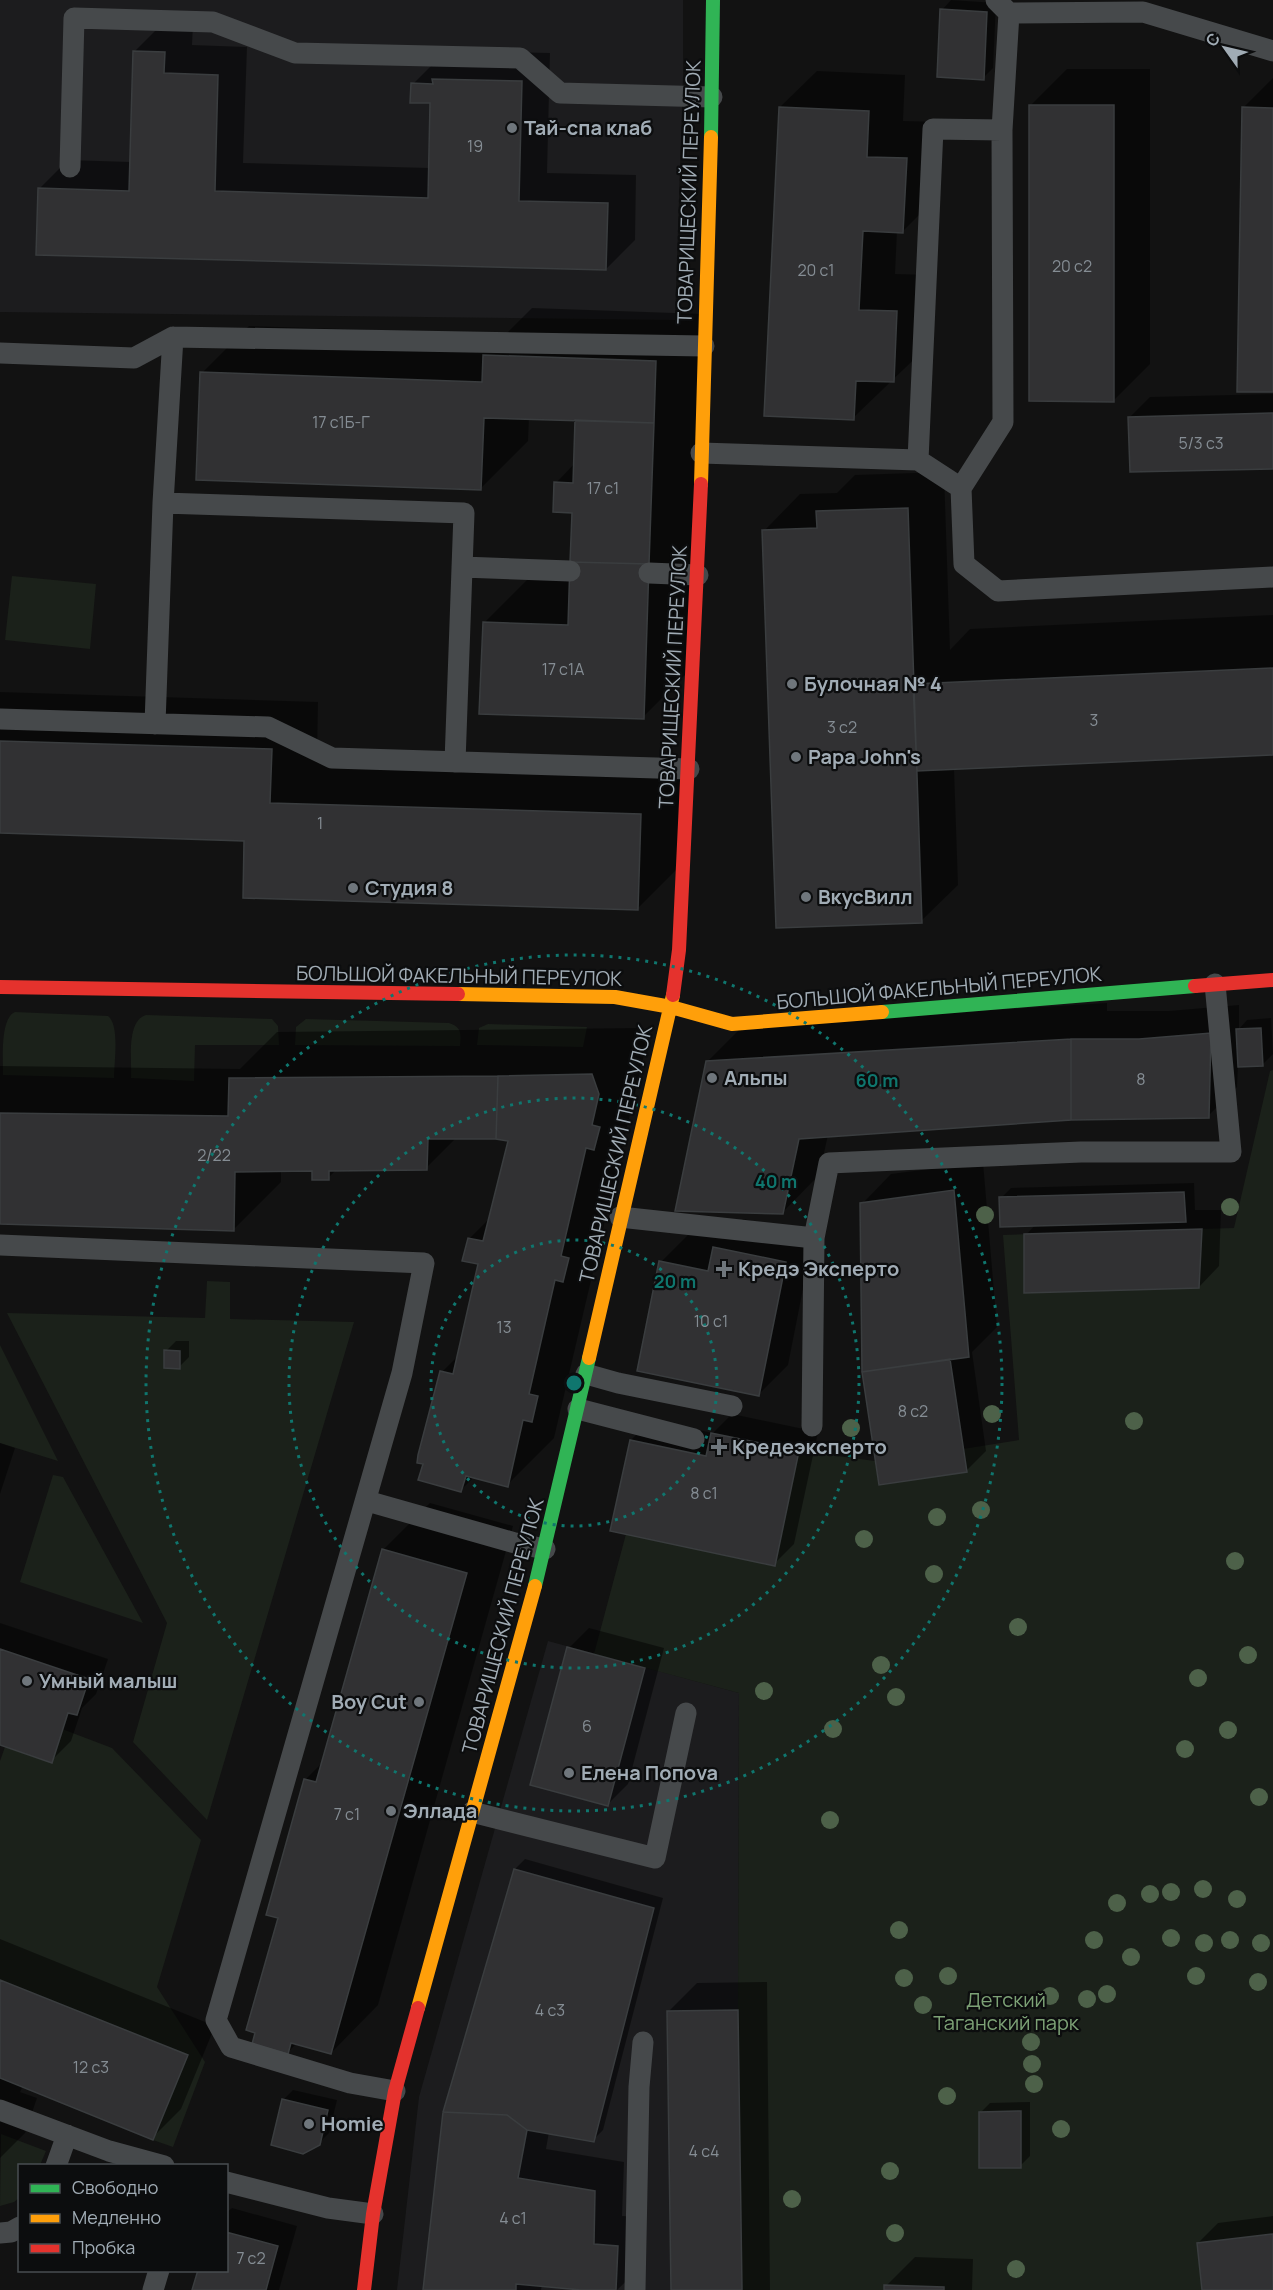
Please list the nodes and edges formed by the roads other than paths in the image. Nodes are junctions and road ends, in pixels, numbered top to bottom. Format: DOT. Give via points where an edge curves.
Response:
graph roads {
  1 [pos="713,0"];
  2 [pos="1002,6"];
  3 [pos="1273,51"];
  4 [pos="712,97"];
  5 [pos="1002,129"];
  6 [pos="70,166"];
  7 [pos="173,337"];
  8 [pos="704,346"];
  9 [pos="0,353"];
  10 [pos="701,453"];
  11 [pos="918,460"];
  12 [pos="961,488"];
  13 [pos="163,503"];
  14 [pos="462,567"];
  15 [pos="570,571"];
  16 [pos="649,573"];
  17 [pos="698,575"];
  18 [pos="1273,577"];
  19 [pos="0,719"];
  20 [pos="156,724"];
  21 [pos="455,762"];
  22 [pos="689,769"];
  23 [pos="1273,980"];
  24 [pos="1215,984"];
  25 [pos="0,987"];
  26 [pos="672,1007"];
  27 [pos="620,1217"];
  28 [pos="814,1238"];
  29 [pos="0,1245"];
  30 [pos="586,1374"];
  31 [pos="732,1406"];
  32 [pos="578,1409"];
  33 [pos="812,1426"];
  34 [pos="694,1439"];
  35 [pos="367,1501"];
  36 [pos="545,1549"];
  37 [pos="686,1713"];
  38 [pos="472,1812"];
  39 [pos="643,2042"];
  40 [pos="395,2091"];
  41 [pos="0,2110"];
  42 [pos="67,2135"];
  43 [pos="57,2164"];
  44 [pos="157,2164"];
  45 [pos="228,2183"];
  46 [pos="373,2214"];
  47 [pos="18,2228"];
  48 [pos="0,2233"];
  49 [pos="159,2272"];
  50 [pos="153,2290"];
  51 [pos="364,2290"];
  52 [pos="635,2290"];
  1 -- 4 [label="street, ТОВАРИЩЕСКИЙ ПЕРЕУЛОК"];
  2 -- 3 [label="lane" via="1143,12"];
  2 -- 5 [label="lane"];
  4 -- 6 [label="lane" via="560,93 520,58 295,53 213,22 74,18"];
  4 -- 8 [label="street, ТОВАРИЩЕСКИЙ ПЕРЕУЛОК"];
  5 -- 11 [label="lane" via="933,129"];
  5 -- 12 [label="lane" via="1003,422"];
  7 -- 8 [label="lane"];
  7 -- 9 [label="lane" via="134,358"];
  7 -- 13 [label="lane"];
  8 -- 10 [label="street, ТОВАРИЩЕСКИЙ ПЕРЕУЛОК"];
  10 -- 11 [label="lane"];
  10 -- 17 [label="street, ТОВАРИЩЕСКИЙ ПЕРЕУЛОК"];
  11 -- 12 [label="lane"];
  12 -- 18 [label="lane" via="964,564 998,591"];
  13 -- 14 [label="lane" via="464,513"];
  13 -- 20 [label="lane"];
  14 -- 15 [label="lane"];
  14 -- 21 [label="lane"];
  16 -- 17 [label="lane"];
  17 -- 22 [label="street, ТОВАРИЩЕСКИЙ ПЕРЕУЛОК"];
  19 -- 20 [label="lane"];
  20 -- 21 [label="lane" via="268,727 332,758"];
  21 -- 22 [label="lane"];
  22 -- 26 [label="street, ТОВАРИЩЕСКИЙ ПЕРЕУЛОК"];
  23 -- 24 [label="street, БОЛЬШОЙ ФАКЕЛЬНЫЙ ПЕРЕУЛОК"];
  24 -- 26 [label="street, БОЛЬШОЙ ФАКЕЛЬНЫЙ ПЕРЕУЛОК" via="732,1024"];
  24 -- 28 [label="lane" via="1231,1152 1081,1152 829,1163"];
  25 -- 26 [label="street, БОЛЬШОЙ ФАКЕЛЬНЫЙ ПЕРЕУЛОК" via="615,997"];
  26 -- 27 [label="street, ТОВАРИЩЕСКИЙ ПЕРЕУЛОК"];
  27 -- 28 [label="lane"];
  27 -- 30 [label="street, ТОВАРИЩЕСКИЙ ПЕРЕУЛОК"];
  28 -- 33 [label="lane"];
  29 -- 35 [label="lane" via="424,1263 402,1373"];
  30 -- 31 [label="lane"];
  30 -- 32 [label="street, ТОВАРИЩЕСКИЙ ПЕРЕУЛОК"];
  32 -- 34 [label="lane"];
  32 -- 36 [label="street, ТОВАРИЩЕСКИЙ ПЕРЕУЛОК"];
  35 -- 36 [label="lane"];
  35 -- 40 [label="lane" via="216,2020 231,2047 350,2083"];
  36 -- 38 [label="street, ТОВАРИЩЕСКИЙ ПЕРЕУЛОК"];
  37 -- 38 [label="lane" via="655,1858"];
  38 -- 40 [label="street, ТОВАРИЩЕСКИЙ ПЕРЕУЛОК"];
  39 -- 52 [label="lane"];
  40 -- 46 [label="street, ТОВАРИЩЕСКИЙ ПЕРЕУЛОК"];
  41 -- 42 [label="lane"];
  42 -- 43 [label="lane"];
  42 -- 44 [label="lane"];
  45 -- 46 [label="lane" via="328,2208"];
  46 -- 51 [label="street, ТОВАРИЩЕСКИЙ ПЕРЕУЛОК"];
  47 -- 48 [label="lane"];
  49 -- 50 [label="lane"];
}
